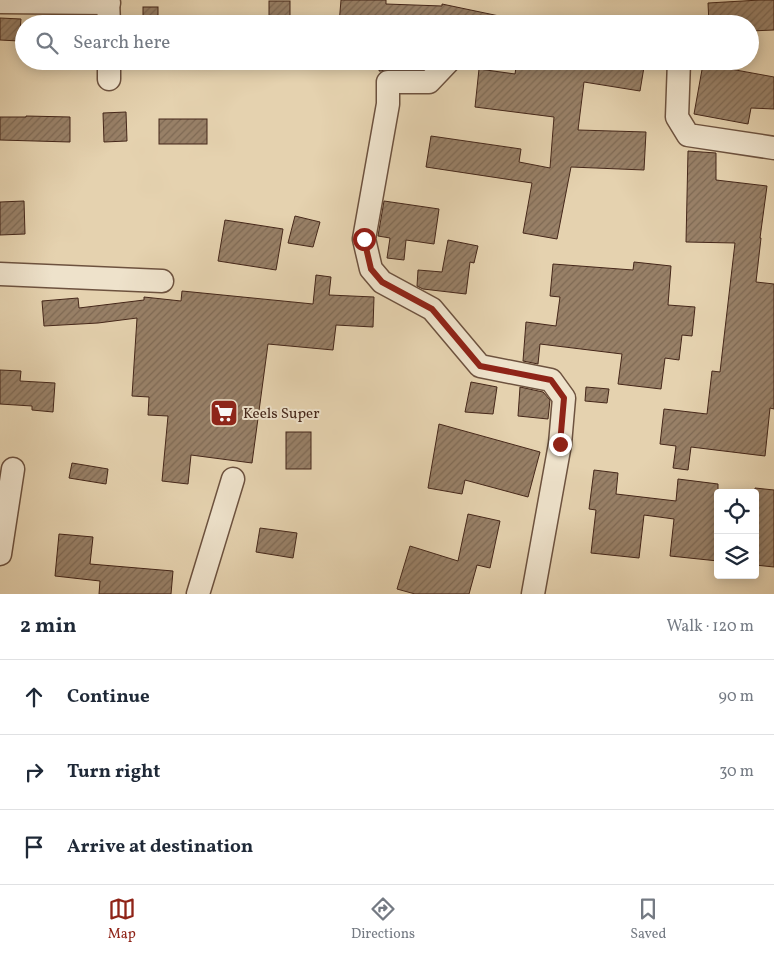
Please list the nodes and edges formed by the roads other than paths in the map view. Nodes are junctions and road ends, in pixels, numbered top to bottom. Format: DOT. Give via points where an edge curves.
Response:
graph roads {
  1 [pos="0,2"];
  2 [pos="109,9"];
  3 [pos="440,70"];
  4 [pos="680,70"];
  5 [pos="774,148"];
  6 [pos="0,274"];
  7 [pos="162,281"];
  8 [pos="12,469"];
  9 [pos="233,479"];
  10 [pos="0,554"];
  11 [pos="198,594"];
  12 [pos="533,594"];
  1 -- 2 [label="street"];
  3 -- 12 [label="street" via="429,82 388,82 388,104 364,239 371,269 382,282 432,309 480,366 551,380 564,398 560,444"];
  4 -- 5 [label="street" via="677,116 688,135"];
  6 -- 7 [label="street"];
  8 -- 10 [label="street"];
  9 -- 11 [label="street"];
}
